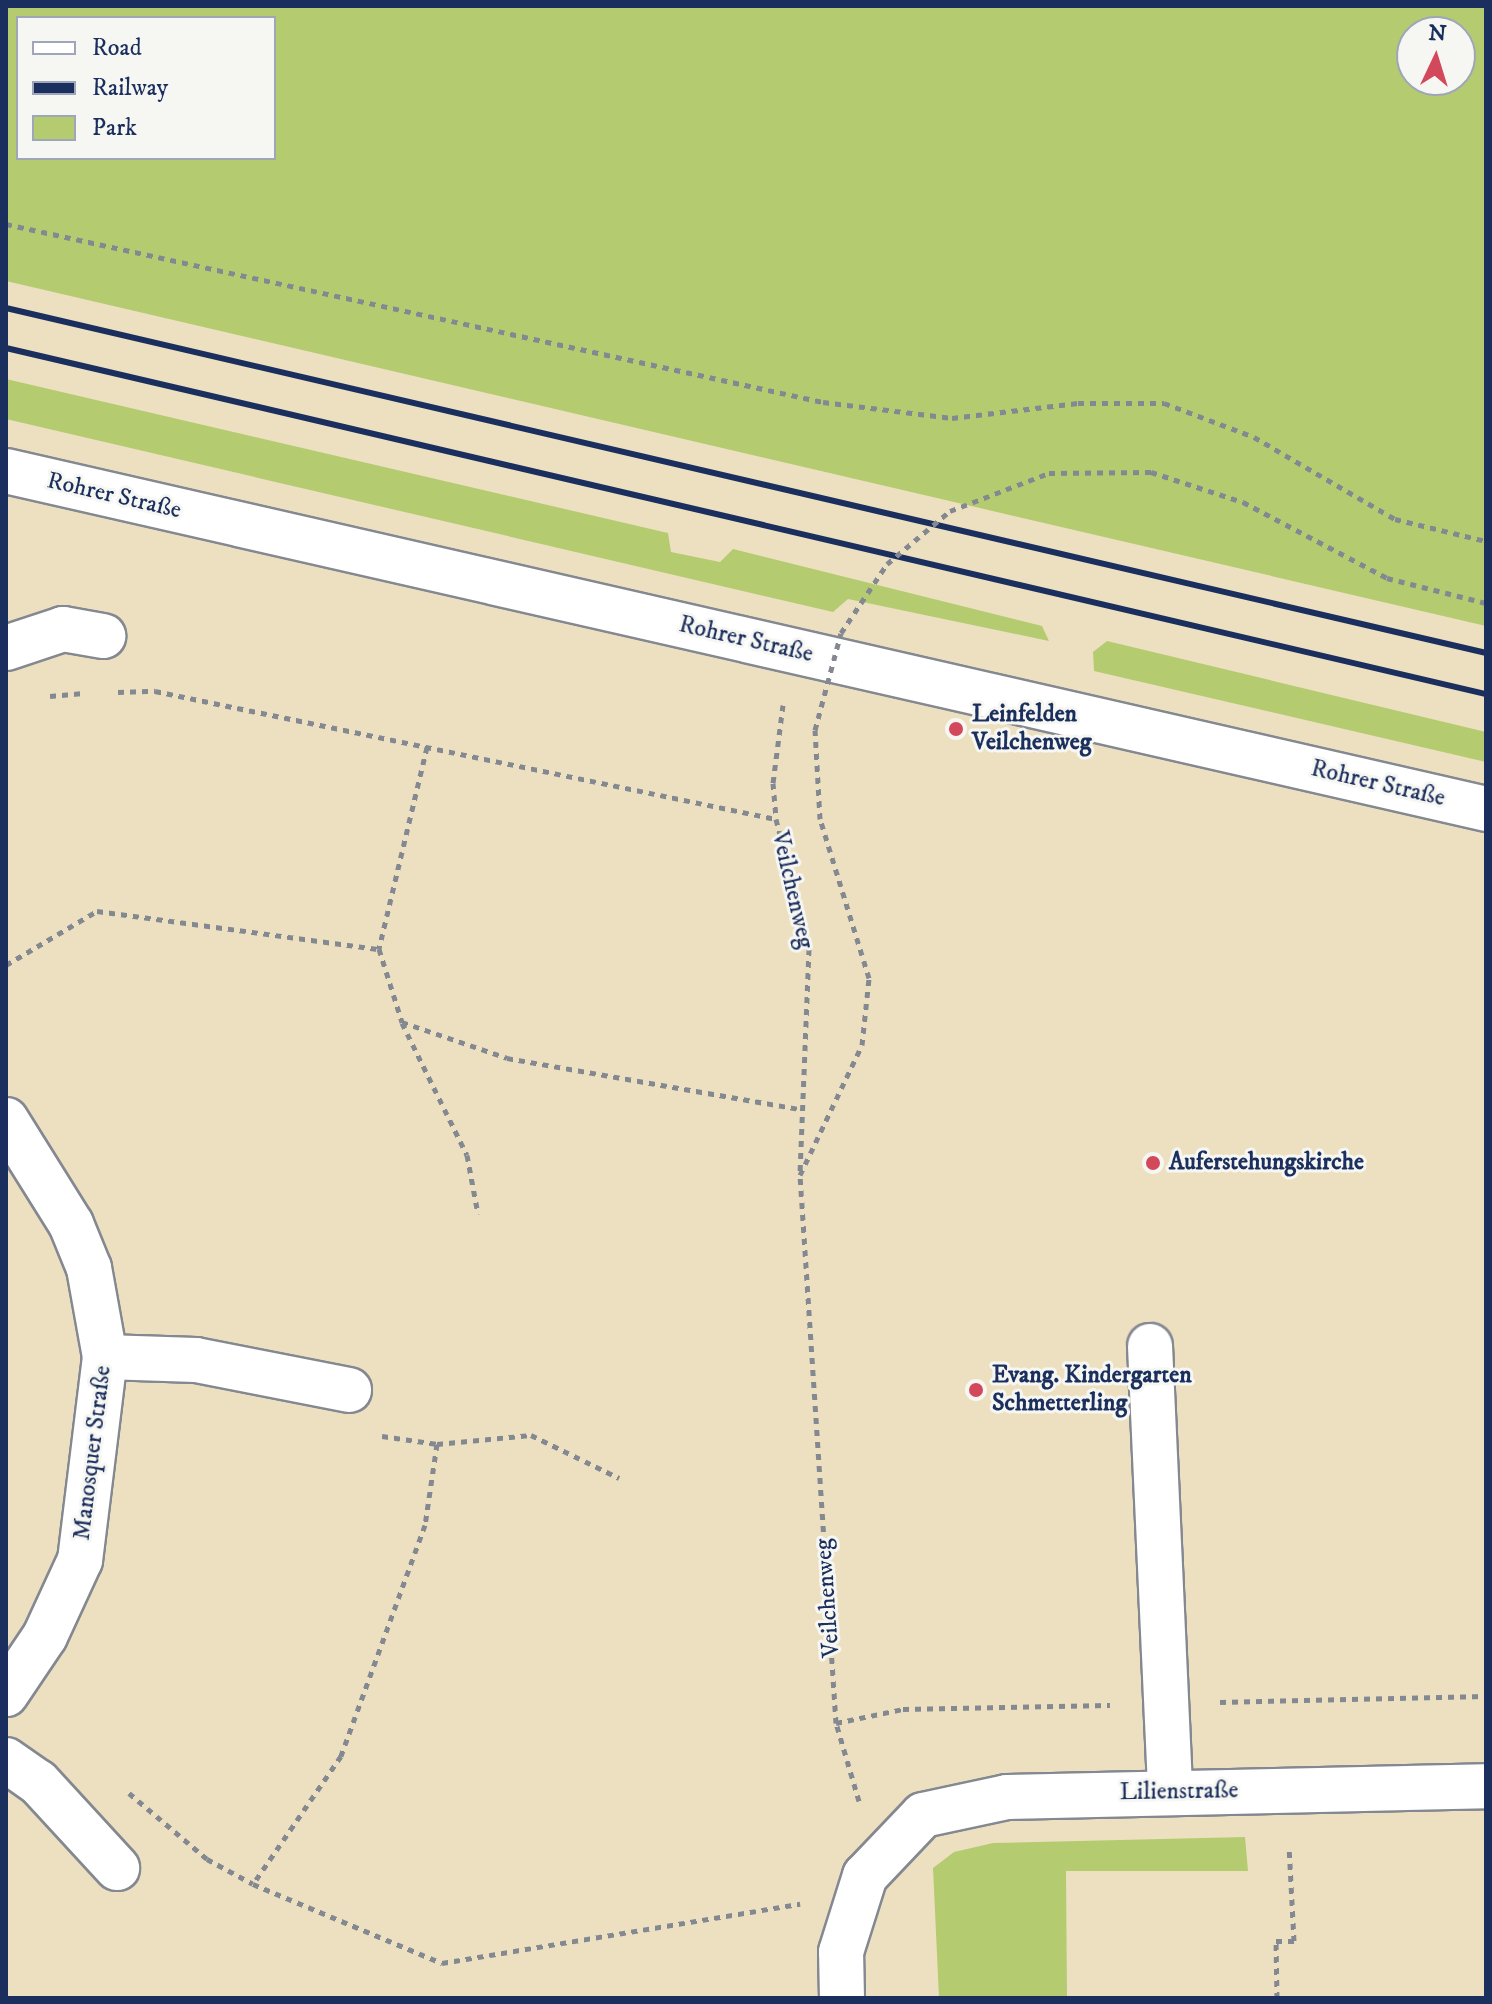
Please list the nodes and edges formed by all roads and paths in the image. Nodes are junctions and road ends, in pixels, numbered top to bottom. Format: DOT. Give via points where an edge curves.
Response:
graph roads {
  1 [pos="6,224"];
  2 [pos="6,471"];
  3 [pos="1486,541"];
  4 [pos="1486,603"];
  5 [pos="103,636"];
  6 [pos="6,648"];
  7 [pos="107,692"];
  8 [pos="96,693"];
  9 [pos="42,698"];
  10 [pos="784,702"];
  11 [pos="427,747"];
  12 [pos="1486,809"];
  13 [pos="776,819"];
  14 [pos="379,949"];
  15 [pos="6,965"];
  16 [pos="402,1022"];
  17 [pos="799,1109"];
  18 [pos="6,1120"];
  19 [pos="800,1175"];
  20 [pos="478,1214"];
  21 [pos="1150,1346"];
  22 [pos="105,1357"];
  23 [pos="349,1390"];
  24 [pos="377,1435"];
  25 [pos="437,1444"];
  26 [pos="619,1478"];
  27 [pos="6,1694"];
  28 [pos="6,1760"];
  29 [pos="1486,1786"];
  30 [pos="1170,1792"];
  31 [pos="887,1848"];
  32 [pos="117,1868"];
  33 [pos="1291,1895"];
  34 [pos="852,1911"];
  35 [pos="842,1998"];
  36 [pos="1277,1998"];
  1 -- 3 [label="path" via="823,402 952,418 1078,403 1164,403 1254,437 1395,519"];
  2 -- 12 [label="street, Rohrer Straße"];
  4 -- 19 [label="path, Veilchenweg, bridge" via="1387,578 1243,502 1151,472 1049,473 950,511 887,564 848,621 815,730 820,819 869,978 862,1045"];
  5 -- 6 [label="street" via="63,629"];
  7 -- 11 [label="path" via="155,691"];
  8 -- 9 [label="path"];
  10 -- 13 [label="path, Veilchenweg" via="773,783"];
  11 -- 13 [label="path"];
  11 -- 14 [label="path"];
  13 -- 17 [label="path, Veilchenweg" via="809,949"];
  14 -- 15 [label="path" via="97,911"];
  14 -- 16 [label="path"];
  16 -- 17 [label="path" via="507,1058"];
  16 -- 20 [label="path" via="467,1155"];
  17 -- 19 [label="path, Veilchenweg"];
  18 -- 22 [label="street, Manosquer Straße" via="71,1224 89,1268"];
  19 -- 31 [label="path, Veilchenweg" via="836,1723 851,1788"];
  21 -- 30 [label="street"];
  22 -- 23 [label="street" via="196,1360"];
  22 -- 27 [label="street, Manosquer Straße" via="80,1560 45,1636"];
  24 -- 25 [label="path"];
  25 -- 26 [label="path" via="531,1435"];
  25 -- 34 [label="path" via="425,1525 341,1756 253,1884 442,1963 785,1903"];
  28 -- 32 [label="street" via="38,1782"];
  29 -- 30 [label="street, Lilienstraße"];
  30 -- 31 [label="street, Lilienstraße" via="1007,1797 923,1815"];
  31 -- 34 [label="street" via="865,1876"];
  33 -- 36 [label="path" via="1294,1941 1276,1941"];
  34 -- 35 [label="street" via="841,1952"];
}
